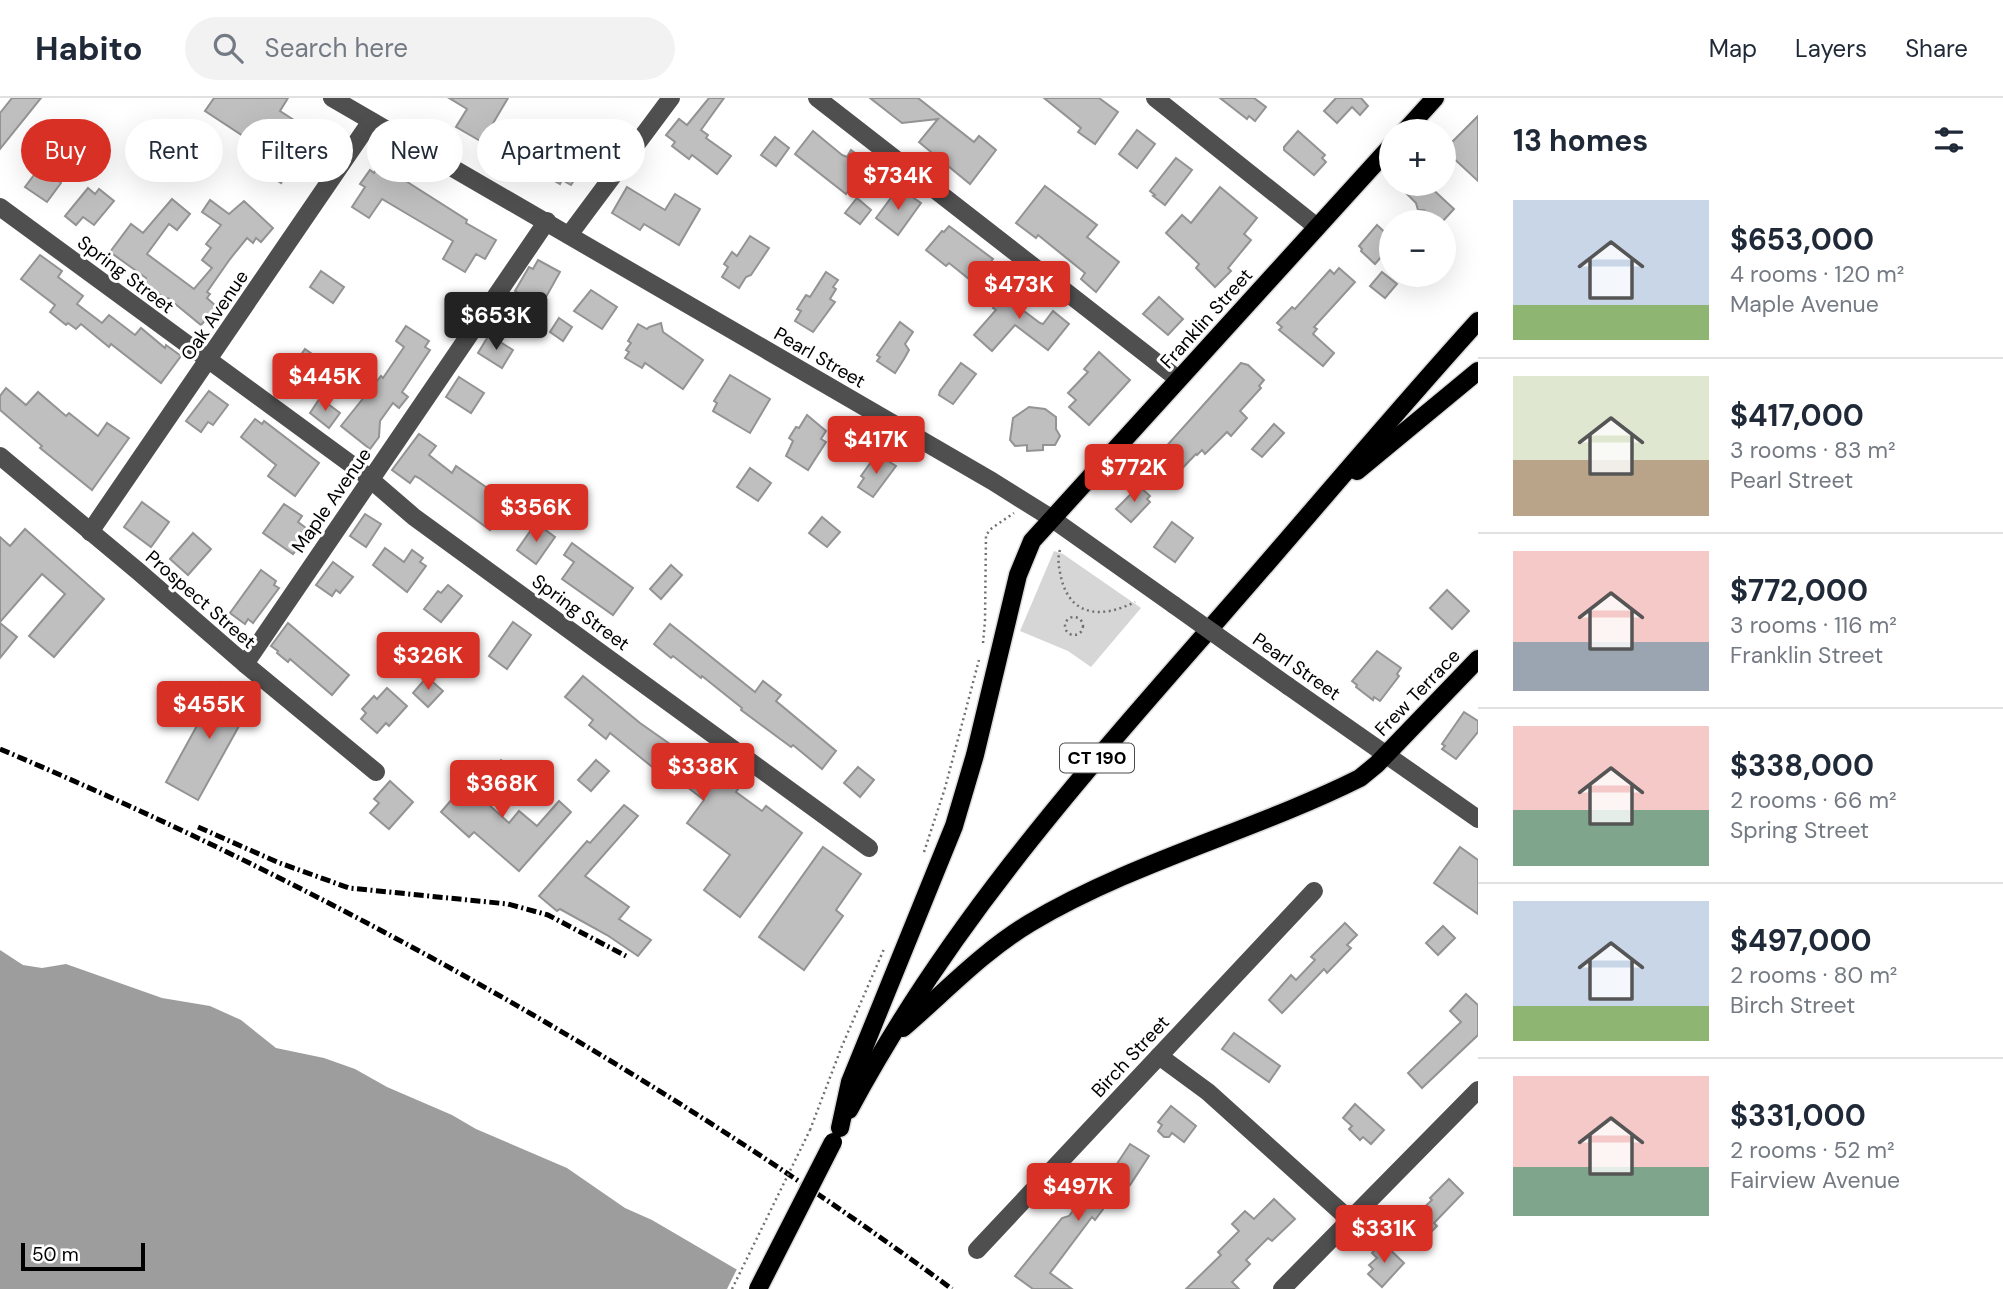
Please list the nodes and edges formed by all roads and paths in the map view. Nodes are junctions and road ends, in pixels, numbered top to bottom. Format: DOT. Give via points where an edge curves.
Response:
graph roads {
  1 [pos="332,98"];
  2 [pos="671,98"];
  3 [pos="817,98"];
  4 [pos="1155,98"];
  5 [pos="1435,98"];
  6 [pos="368,119"];
  7 [pos="1416,119"];
  8 [pos="367,127"];
  9 [pos="1379,159"];
  10 [pos="463,173"];
  11 [pos="0,207"];
  12 [pos="547,221"];
  13 [pos="1317,227"];
  14 [pos="569,235"];
  15 [pos="1478,321"];
  16 [pos="208,361"];
  17 [pos="1478,371"];
  18 [pos="1178,379"];
  19 [pos="0,456"];
  20 [pos="371,481"];
  21 [pos="1327,495"];
  22 [pos="1010,516"];
  23 [pos="1051,518"];
  24 [pos="90,532"];
  25 [pos="1060,550"];
  26 [pos="1135,602"];
  27 [pos="1086,610"];
  28 [pos="1079,619"];
  29 [pos="1478,659"];
  30 [pos="244,664"];
  31 [pos="1386,755"];
  32 [pos="376,772"];
  33 [pos="1478,819"];
  34 [pos="869,848"];
  35 [pos="922,856"];
  36 [pos="1314,891"];
  37 [pos="888,939"];
  38 [pos="890,1039"];
  39 [pos="1159,1056"];
  40 [pos="1478,1090"];
  41 [pos="837,1135"];
  42 [pos="1350,1220"];
  43 [pos="977,1250"];
  44 [pos="732,1289"];
  45 [pos="758,1289"];
  46 [pos="1282,1289"];
  1 -- 6 [label="street, Pearl Street"];
  2 -- 14 [label="street"];
  3 -- 18 [label="street"];
  4 -- 13 [label="street"];
  5 -- 7 [label="main road"];
  8 -- 16 [label="street, Oak Avenue"];
  9 -- 13 [label="main road, Franklin Street"];
  10 -- 12 [label="street, Pearl Street"];
  11 -- 16 [label="street, Spring Street"];
  12 -- 14 [label="street, Pearl Street"];
  12 -- 20 [label="street, Maple Avenue"];
  13 -- 18 [label="main road, Franklin Street"];
  14 -- 23 [label="street, Pearl Street"];
  15 -- 21 [label="main road, CT 190"];
  16 -- 20 [label="street, Spring Street"];
  16 -- 24 [label="street, Oak Avenue"];
  17 -- 21 [label="main road, CT 190"];
  18 -- 23 [label="main road, Franklin Street"];
  19 -- 24 [label="street, Prospect Street"];
  20 -- 30 [label="street, Maple Avenue"];
  20 -- 34 [label="street, Spring Street"];
  21 -- 38 [label="main road, CT 190" via="1044,821 947,950"];
  22 -- 35 [label="path" via="986,535 984,638 945,788"];
  23 -- 31 [label="street, Pearl Street, bridge"];
  23 -- 41 [label="main road, Franklin Street" via="1023,560 965,791 850,1082"];
  24 -- 30 [label="street, Prospect Street"];
  25 -- 27 [label="path" via="1063,586"];
  26 -- 27 [label="path" via="1104,613"];
  27 -- 28 [label="path"];
  28 -- 28 [label="path" via="1067,622 1070,634 1082,631"];
  29 -- 31 [label="main road, Frew Terrace"];
  30 -- 32 [label="street, Prospect Street"];
  31 -- 33 [label="street, Pearl Street"];
  31 -- 38 [label="main road, Frew Terrace" via="1350,782 1048,913 984,956"];
  36 -- 39 [label="street, Birch Street"];
  37 -- 44 [label="path, bridge" via="810,1130"];
  38 -- 41 [label="main road, CT 190"];
  39 -- 42 [label="street" via="1209,1092"];
  39 -- 43 [label="street, Birch Street"];
  40 -- 42 [label="street"];
  41 -- 45 [label="main road, CT 190, bridge"];
  42 -- 46 [label="street"];
}
